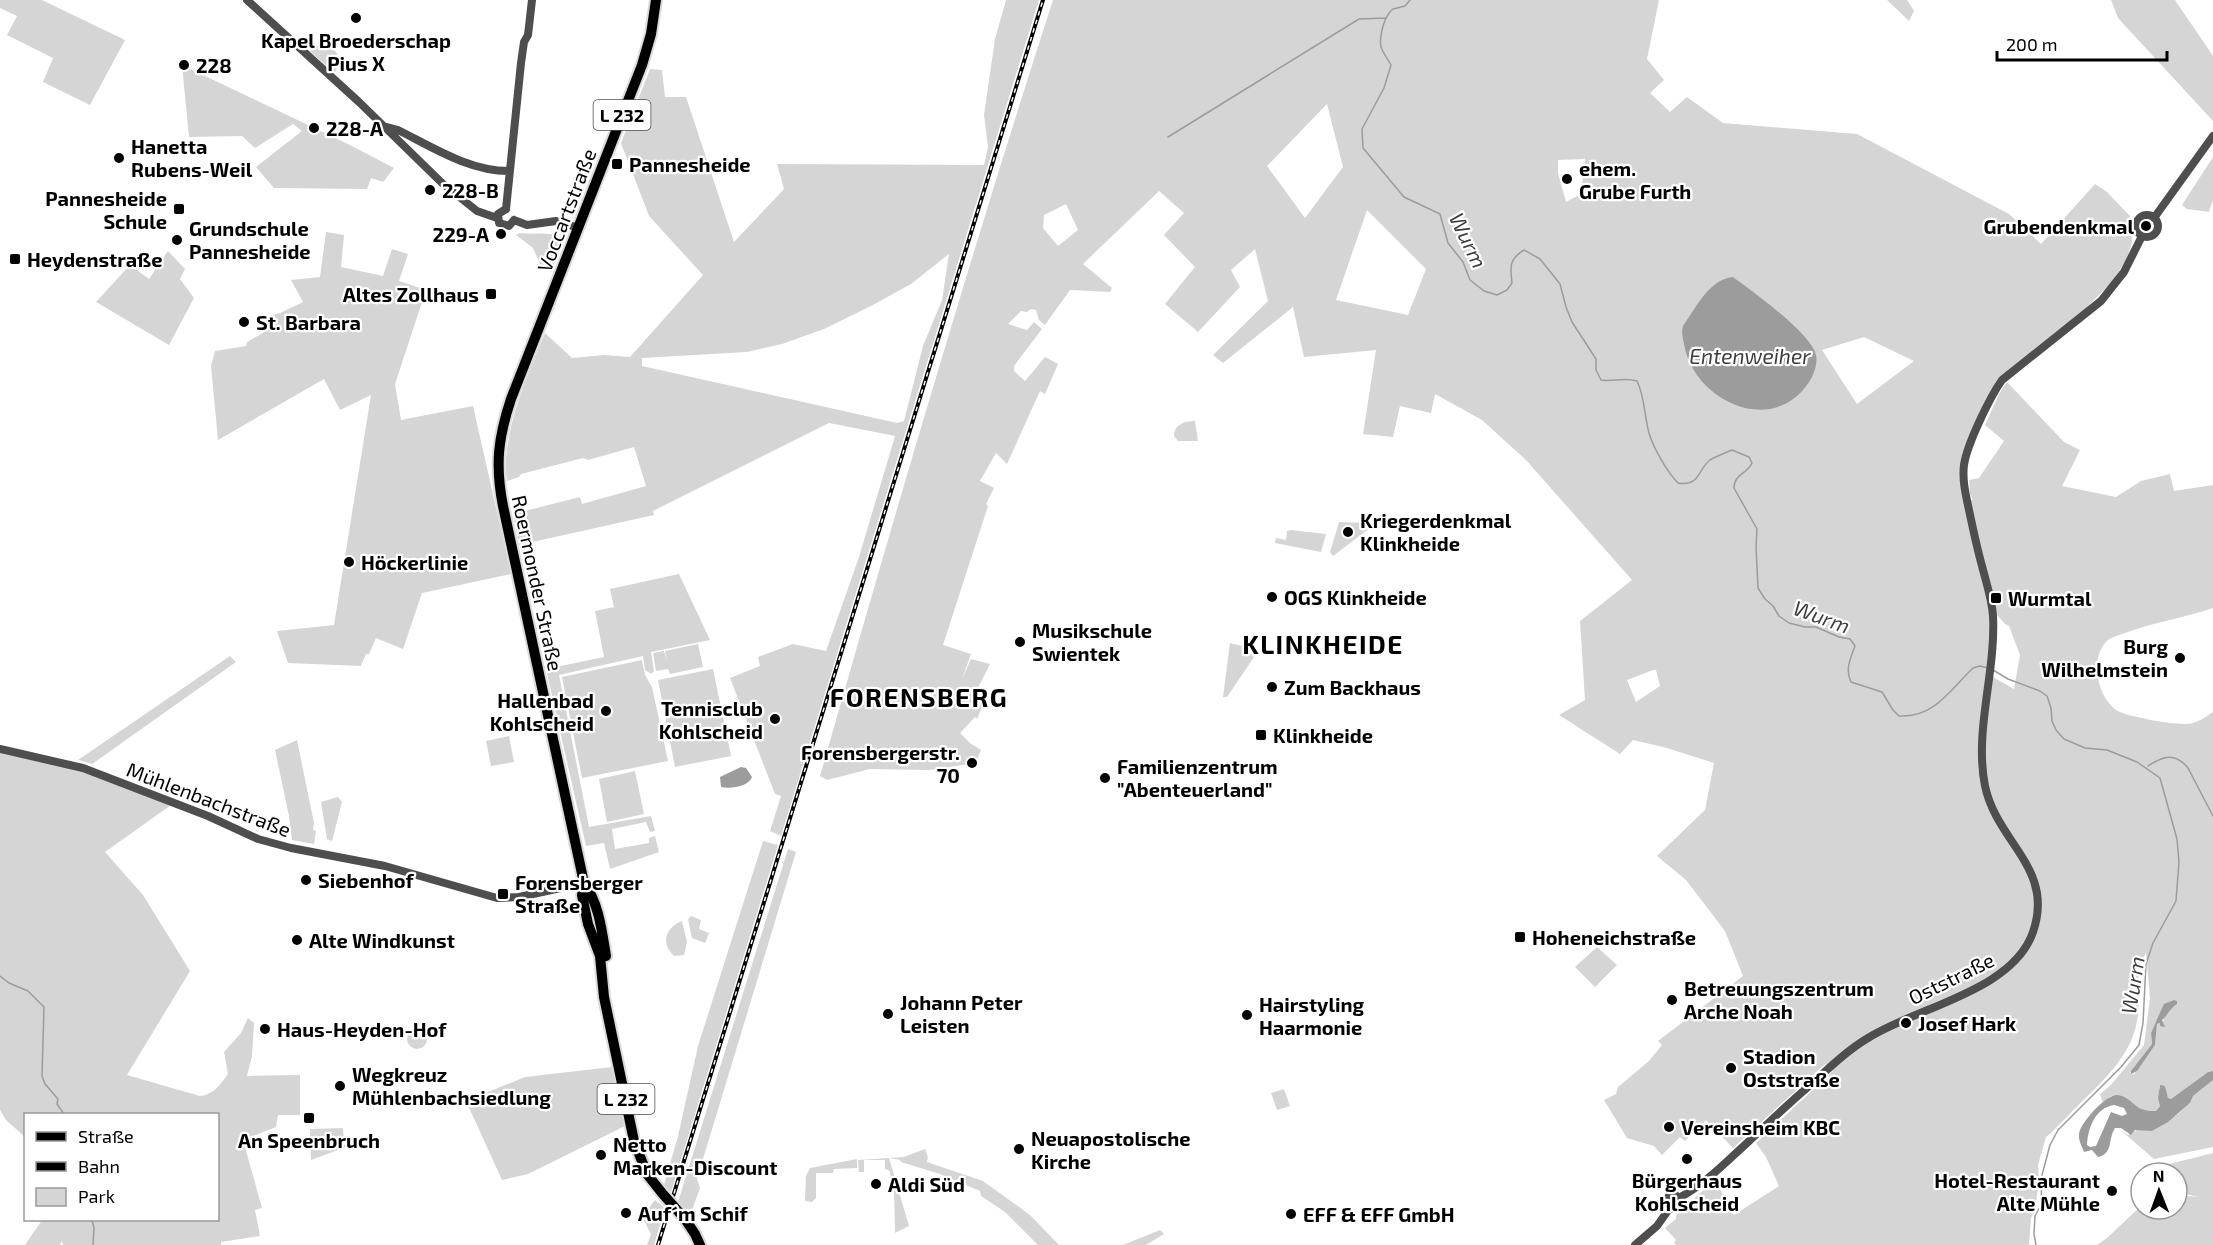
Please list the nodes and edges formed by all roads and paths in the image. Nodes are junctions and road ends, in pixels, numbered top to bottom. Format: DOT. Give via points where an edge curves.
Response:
graph roads {
  1 [pos="248,0"];
  2 [pos="532,0"];
  3 [pos="656,0"];
  4 [pos="384,126"];
  5 [pos="2213,135"];
  6 [pos="509,171"];
  7 [pos="506,209"];
  8 [pos="497,218"];
  9 [pos="2154,218"];
  10 [pos="514,220"];
  11 [pos="579,228"];
  12 [pos="2142,236"];
  13 [pos="501,430"];
  14 [pos="0,749"];
  15 [pos="584,883"];
  16 [pos="700,1245"];
  17 [pos="1635,1245"];
  1 -- 4 [label="street"];
  2 -- 6 [label="street"];
  3 -- 11 [label="main road, Voccartstraße / L 232" via="642,65"];
  4 -- 6 [label="street" via="470,164"];
  4 -- 8 [label="street" via="456,195 477,211"];
  5 -- 9 [label="street"];
  6 -- 7 [label="street"];
  7 -- 8 [label="street"];
  7 -- 10 [label="street" via="513,213"];
  8 -- 10 [label="street" via="505,226"];
  9 -- 12 [label="street" via="2157,231 2149,237"];
  9 -- 12 [label="street" via="2145,216 2138,222"];
  10 -- 11 [label="street" via="527,225 556,221"];
  11 -- 13 [label="main road, Voccartstraße / L 232"];
  12 -- 17 [label="street, Oststraße" via="2124,272 2101,301 2002,380 1966,456 1965,494 1993,616 1983,751 1986,789 1996,820 2028,865 2038,892 2035,924 2024,951 1991,981 1893,1024 1856,1045 1719,1169 1679,1198 1678,1208 1669,1209"];
  13 -- 15 [label="main road, Roermonder Straße / L 232" via="500,488"];
  14 -- 15 [label="street, Mühlenbachstraße" via="83,768 258,839 385,866 497,898"];
  15 -- 16 [label="main road, Roermonder Straße / L 232, bridge" via="592,896 603,938 608,1007 634,1141 647,1174 685,1219"];
}
